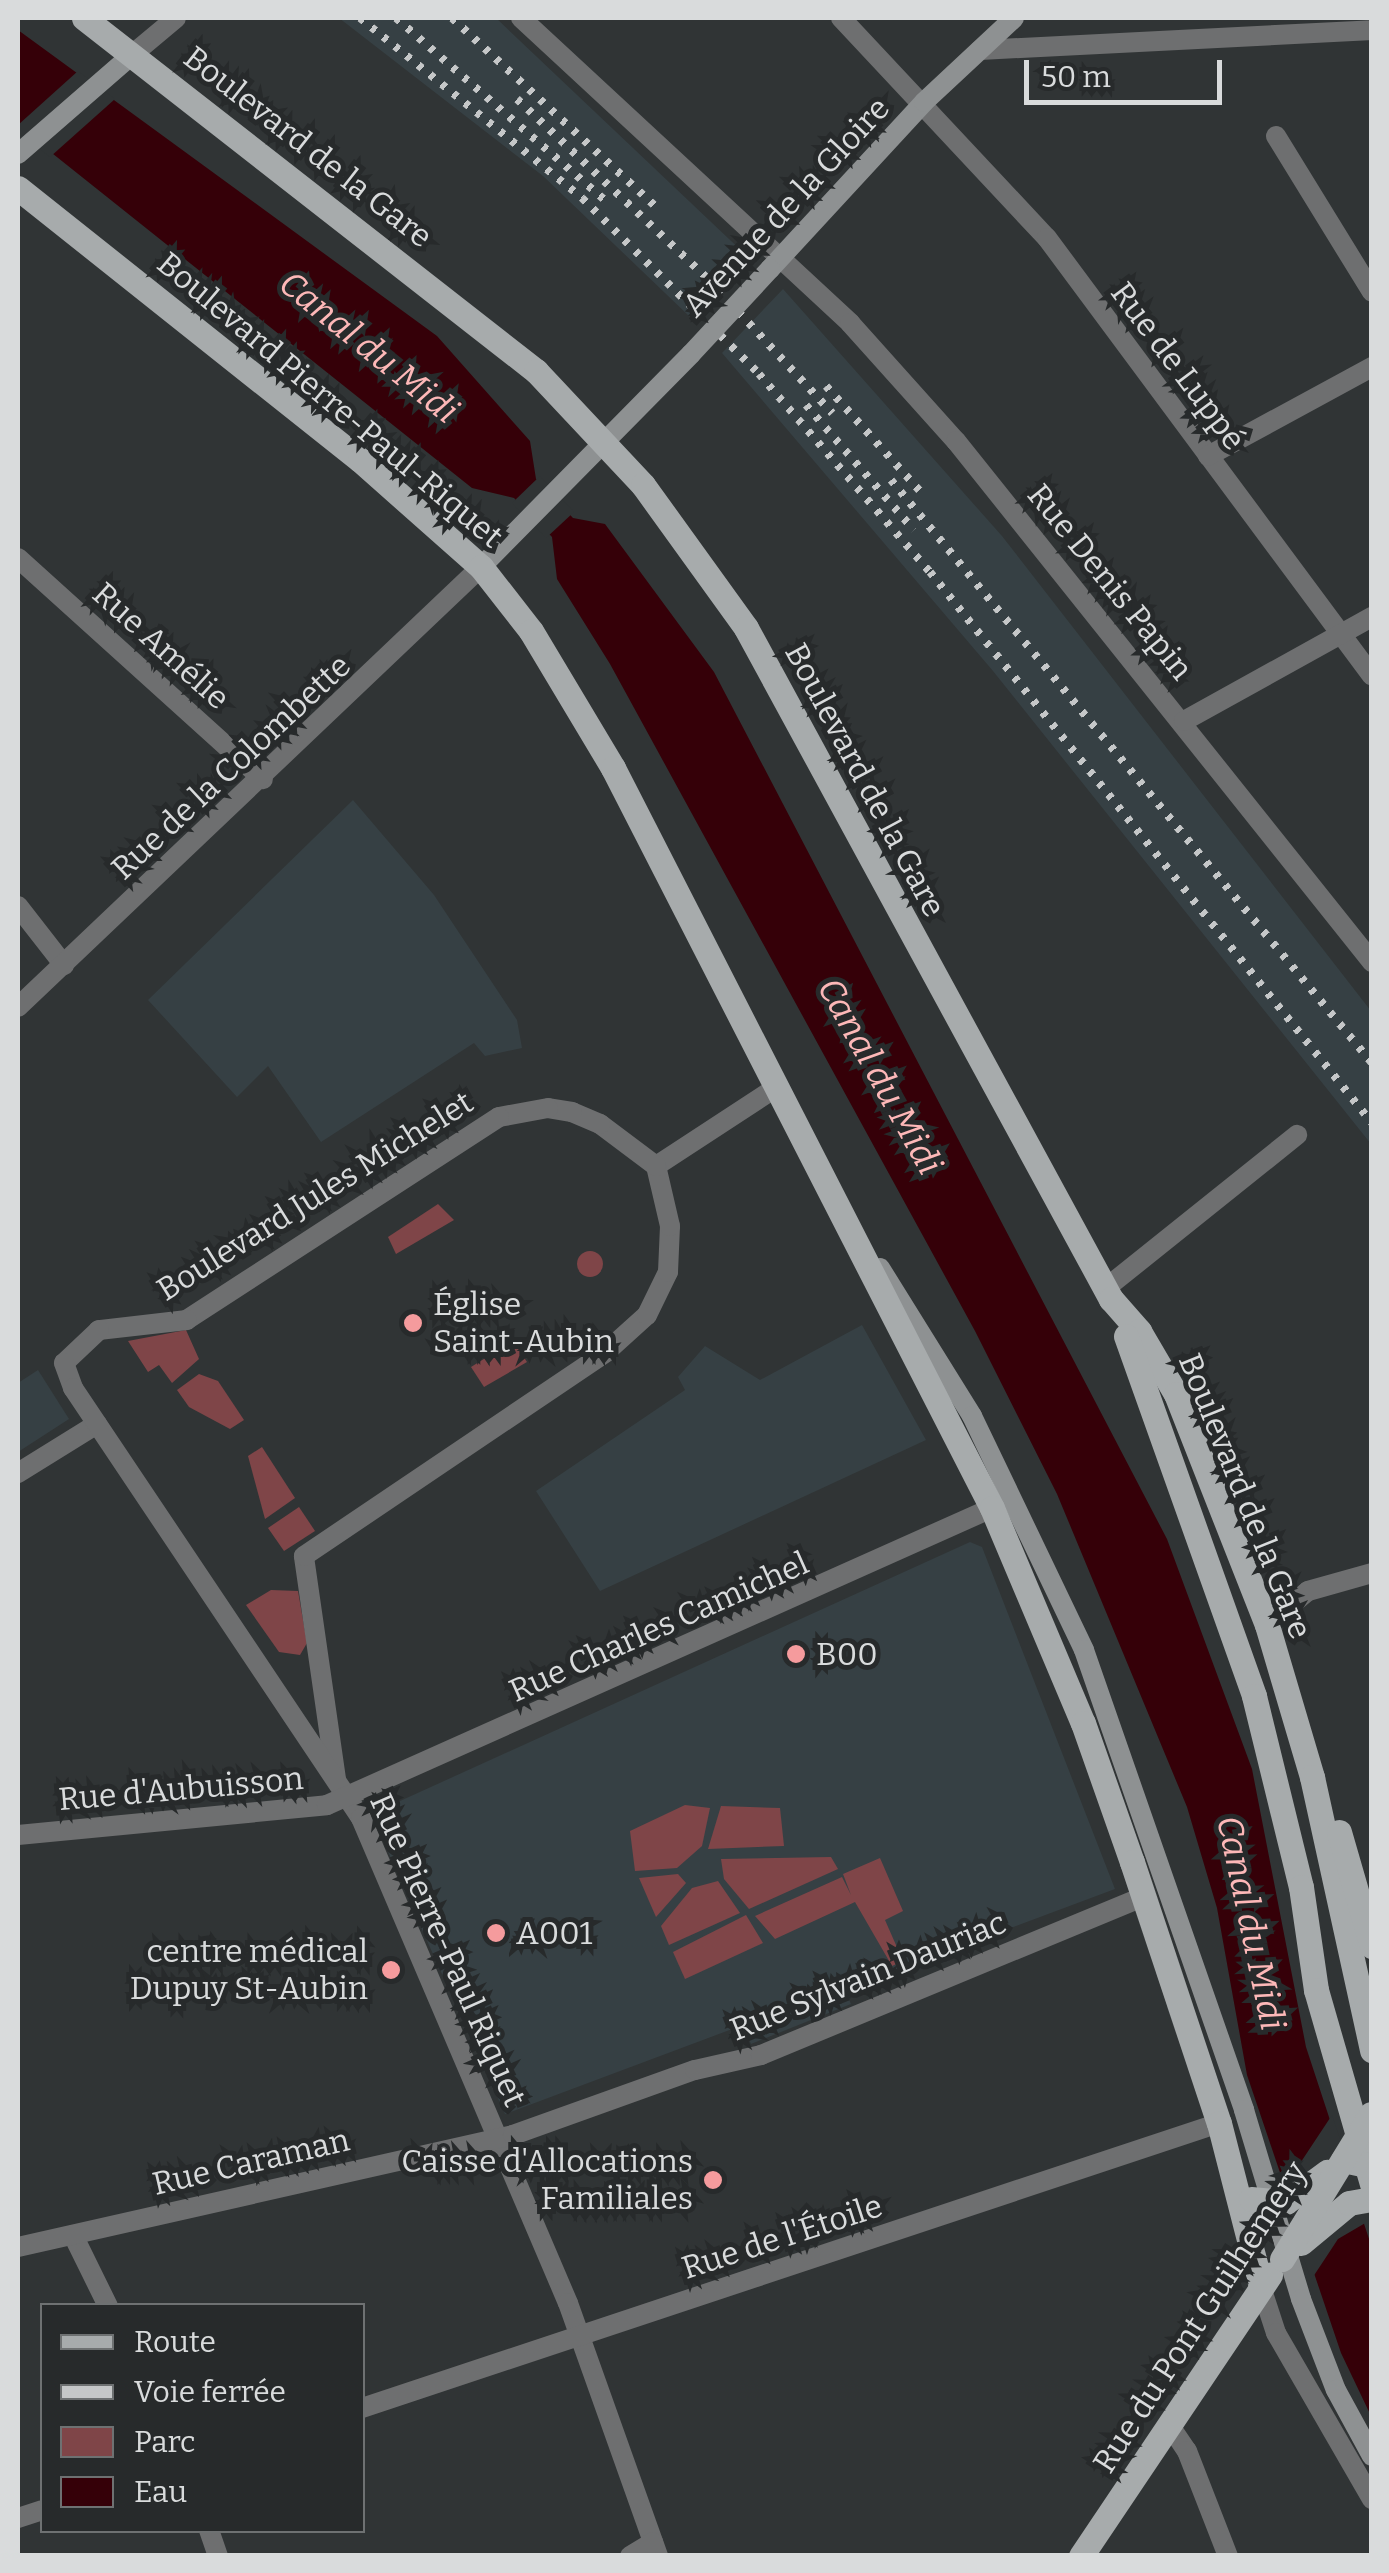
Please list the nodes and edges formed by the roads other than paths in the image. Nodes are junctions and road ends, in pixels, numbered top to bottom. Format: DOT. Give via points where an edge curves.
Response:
graph roads {
  1 [pos="84,18"];
  2 [pos="176,18"];
  3 [pos="521,18"];
  4 [pos="842,18"];
  5 [pos="1014,18"];
  6 [pos="1372,30"];
  7 [pos="980,50"];
  8 [pos="122,62"];
  9 [pos="924,102"];
  10 [pos="1276,136"];
  11 [pos="18,154"];
  12 [pos="18,188"];
  13 [pos="776,264"];
  14 [pos="1372,292"];
  15 [pos="1372,367"];
  16 [pos="606,442"];
  17 [pos="1208,456"];
  18 [pos="18,558"];
  19 [pos="481,567"];
  20 [pos="1372,617"];
  21 [pos="1341,634"];
  22 [pos="1372,676"];
  23 [pos="1184,721"];
  24 [pos="263,779"];
  25 [pos="18,906"];
  26 [pos="1372,962"];
  27 [pos="64,964"];
  28 [pos="18,1008"];
  29 [pos="775,1088"];
  30 [pos="1297,1135"];
  31 [pos="656,1166"];
  32 [pos="854,1230"];
  33 [pos="1109,1294"];
  34 [pos="64,1363"];
  35 [pos="97,1424"];
  36 [pos="18,1473"];
  37 [pos="992,1508"];
  38 [pos="1372,1573"];
  39 [pos="1267,1625"];
  40 [pos="1312,1777"];
  41 [pos="336,1779"];
  42 [pos="348,1798"];
  43 [pos="18,1835"];
  44 [pos="1143,1897"];
  45 [pos="1372,1946"];
  46 [pos="1372,2050"];
  47 [pos="1371,2114"];
  48 [pos="1220,2123"];
  49 [pos="498,2136"];
  50 [pos="1343,2160"];
  51 [pos="1372,2166"];
  52 [pos="1372,2184"];
  53 [pos="1243,2194"];
  54 [pos="1372,2199"];
  55 [pos="73,2235"];
  56 [pos="18,2247"];
  57 [pos="1282,2258"];
  58 [pos="1261,2287"];
  59 [pos="107,2303"];
  60 [pos="580,2337"];
  61 [pos="365,2407"];
  62 [pos="1170,2426"];
  63 [pos="1372,2456"];
  64 [pos="1372,2500"];
  65 [pos="656,2549"];
  66 [pos="630,2556"];
  67 [pos="1080,2556"];
  68 [pos="1228,2556"];
  1 -- 8 [label="main road, Boulevard de la Gare"];
  2 -- 8 [label="street"];
  3 -- 13 [label="street, Rue Denis Papin"];
  4 -- 9 [label="street, Rue de Luppé"];
  5 -- 7 [label="main road, Avenue de la Gloire"];
  6 -- 7 [label="street"];
  7 -- 9 [label="main road, Avenue de la Gloire"];
  8 -- 11 [label="main road"];
  8 -- 16 [label="main road, Boulevard de la Gare" via="462,306"];
  9 -- 13 [label="main road, Avenue de la Gloire"];
  9 -- 17 [label="street, Rue de Luppé" via="1046,238"];
  10 -- 14 [label="street"];
  12 -- 19 [label="main road, Boulevard Pierre-Paul-Riquet" via="360,460"];
  13 -- 16 [label="main road, Avenue de la Gloire, bridge"];
  13 -- 23 [label="street, Rue Denis Papin" via="956,441"];
  15 -- 17 [label="street"];
  16 -- 19 [label="main road, Avenue de la Gloire"];
  16 -- 33 [label="main road, Boulevard de la Gare" via="689,542 746,628"];
  17 -- 21 [label="street, Rue de Luppé"];
  18 -- 24 [label="street, Rue Amélie"];
  19 -- 24 [label="street, Rue de la Colombette"];
  19 -- 29 [label="main road, Boulevard Pierre-Paul-Riquet" via="531,630 613,768"];
  20 -- 21 [label="street"];
  21 -- 22 [label="street, Rue de Luppé"];
  21 -- 23 [label="street"];
  23 -- 26 [label="street, Rue Denis Papin"];
  24 -- 27 [label="street, Rue de la Colombette"];
  25 -- 27 [label="street"];
  27 -- 28 [label="street, Rue de la Colombette"];
  29 -- 31 [label="street"];
  29 -- 32 [label="main road, Boulevard Pierre-Paul-Riquet"];
  30 -- 33 [label="street"];
  31 -- 34 [label="street, Boulevard Jules Michelet" via="600,1124 572,1112 548,1108 499,1117 186,1320 99,1330"];
  31 -- 41 [label="street" via="671,1248 668,1272 647,1315 606,1352 304,1556"];
  32 -- 37 [label="main road, Boulevard Pierre-Paul-Riquet"];
  32 -- 63 [label="main road" via="972,1416 1084,1650 1336,2390"];
  33 -- 39 [label="main road, Boulevard de la Gare" via="1176,1394"];
  33 -- 52 [label="main road" via="1152,1394 1254,1696 1343,2096"];
  34 -- 35 [label="street, Rue Pierre-Paul Riquet"];
  35 -- 36 [label="street"];
  35 -- 41 [label="street, Rue Pierre-Paul Riquet"];
  37 -- 42 [label="street, Rue Charles Camichel"];
  37 -- 44 [label="main road, Boulevard Pierre-Paul-Riquet" via="1083,1723"];
  38 -- 39 [label="street" via="1308,1591"];
  39 -- 40 [label="main road, Boulevard de la Gare"];
  40 -- 45 [label="main road, Boulevard de la Gare" via="1326,1786"];
  40 -- 46 [label="main road, Boulevard de la Gare"];
  41 -- 42 [label="street, Rue Pierre-Paul Riquet"];
  42 -- 43 [label="street, Rue d'Aubuisson" via="301,1810"];
  42 -- 49 [label="street, Rue Pierre-Paul Riquet"];
  44 -- 48 [label="main road, Boulevard Pierre-Paul-Riquet"];
  44 -- 49 [label="street, Rue Sylvain Dauriac" via="761,2055"];
  47 -- 50 [label="main road, Rue du Pont Guilhemery, bridge"];
  48 -- 53 [label="main road, Boulevard Pierre-Paul-Riquet"];
  48 -- 60 [label="street, Rue de l'Étoile"];
  49 -- 55 [label="street, Rue Caraman"];
  49 -- 60 [label="street, Rue Pierre-Paul Riquet"];
  50 -- 51 [label="main road, bridge"];
  50 -- 53 [label="main road, bridge" via="1286,2202"];
  50 -- 57 [label="main road, Rue du Pont Guilhemery, bridge"];
  53 -- 58 [label="main road, Boulevard Pierre-Paul-Riquet"];
  54 -- 57 [label="main road, bridge" via="1349,2203"];
  55 -- 56 [label="street, Rue Caraman"];
  55 -- 59 [label="street"];
  57 -- 58 [label="main road, Rue du Pont Guilhemery"];
  58 -- 62 [label="main road, Rue du Pont Guilhemery"];
  58 -- 64 [label="street" via="1276,2334"];
  60 -- 61 [label="street, Rue de l'Étoile"];
  60 -- 65 [label="street, Rue Pierre-Paul Riquet"];
  62 -- 67 [label="main road, Rue du Pont Guilhemery"];
  62 -- 68 [label="street" via="1188,2451"];
  65 -- 66 [label="street"];
}
